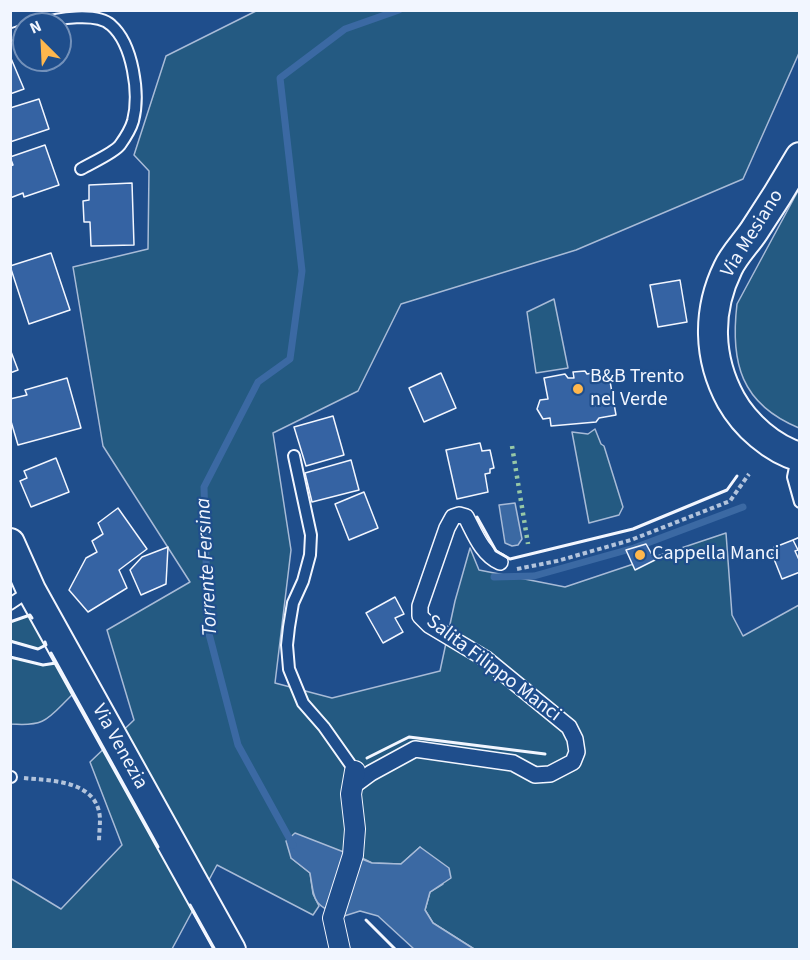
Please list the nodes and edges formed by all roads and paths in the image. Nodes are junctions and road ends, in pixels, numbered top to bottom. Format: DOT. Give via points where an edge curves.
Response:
graph roads {
  1 [pos="72,19"];
  2 [pos="800,157"];
  3 [pos="81,169"];
  4 [pos="294,456"];
  5 [pos="798,457"];
  6 [pos="748,474"];
  7 [pos="800,502"];
  8 [pos="10,543"];
  9 [pos="500,562"];
  10 [pos="21,597"];
  11 [pos="11,777"];
  12 [pos="353,779"];
  13 [pos="99,843"];
  14 [pos="231,950"];
  15 [pos="340,950"];
  1 -- 3 [label="lane" via="94,18 111,24 124,43 136,94 133,122 119,147"];
  2 -- 5 [label="main road, Via Mesiano" via="728,266 717,294 712,340 724,387 735,406 752,427"];
  4 -- 12 [label="lane" via="311,535 310,555 293,603 286,645 289,669 303,703 324,727"];
  5 -- 7 [label="lane" via="793,477"];
  6 -- 9 [label="path" via="730,501 631,540 519,569"];
  8 -- 10 [label="main road, Via Venezia"];
  9 -- 12 [label="street, Salita Filippo Manci" via="484,550 466,517 453,517 420,606 420,616 486,659 570,727 577,752 573,762 550,774 535,775 513,763 415,749"];
  10 -- 14 [label="main road, Via Venezia"];
  11 -- 13 [label="path" via="70,783 84,790 100,816"];
  12 -- 15 [label="street" via="352,855 333,918"];
}
